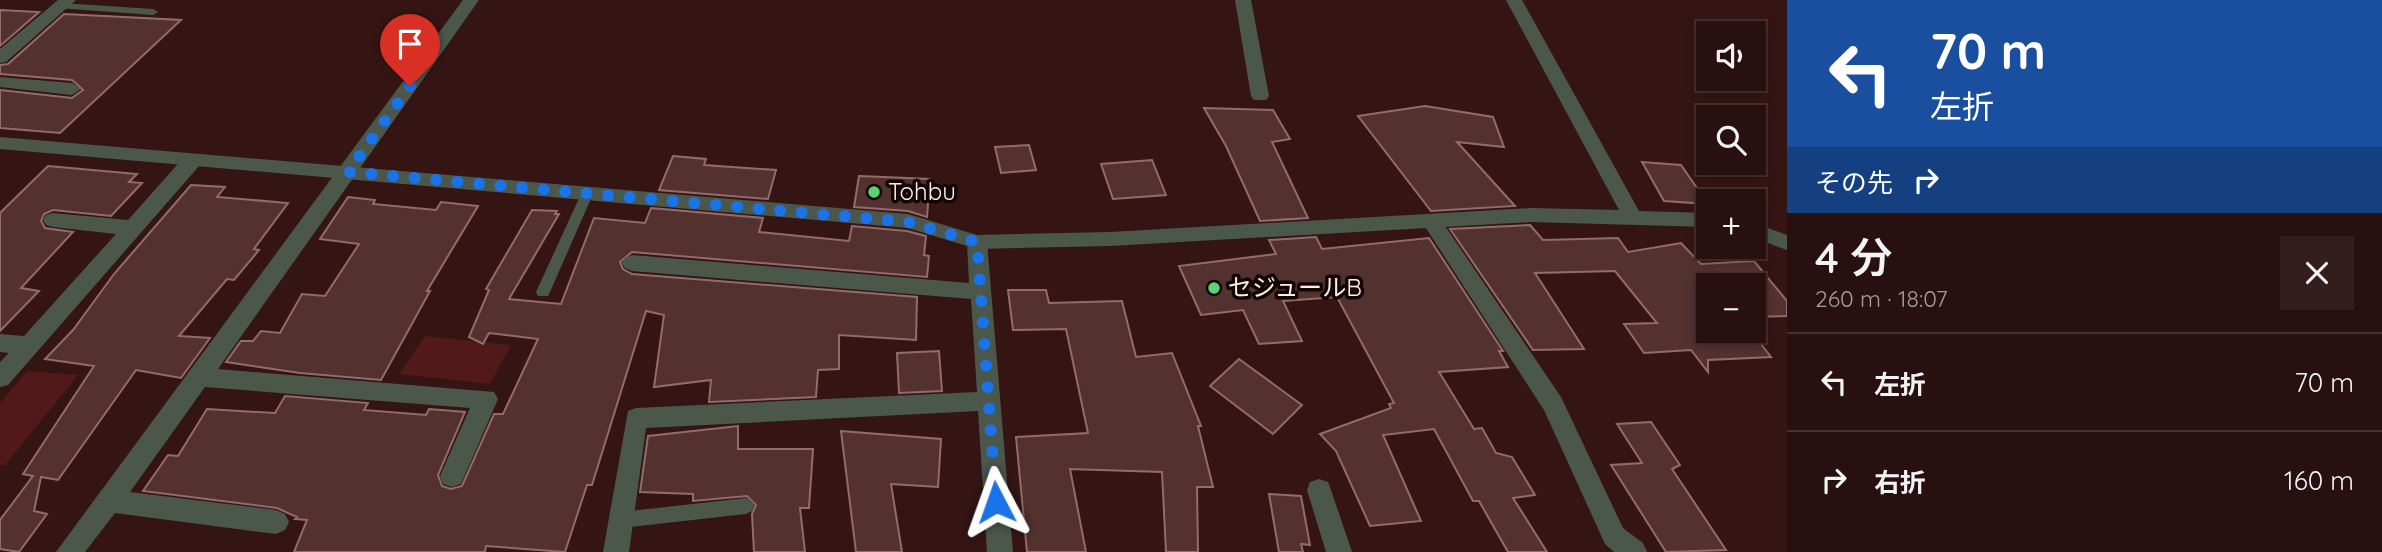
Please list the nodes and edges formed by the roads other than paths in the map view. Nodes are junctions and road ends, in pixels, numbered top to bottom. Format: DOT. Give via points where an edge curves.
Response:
graph roads {
  1 [pos="471,0"];
  2 [pos="1243,0"];
  3 [pos="1514,0"];
  4 [pos="65,3"];
  5 [pos="153,12"];
  6 [pos="0,58"];
  7 [pos="0,82"];
  8 [pos="72,89"];
  9 [pos="1260,96"];
  10 [pos="0,143"];
  11 [pos="193,160"];
  12 [pos="348,172"];
  13 [pos="587,194"];
  14 [pos="1631,215"];
  15 [pos="1696,219"];
  16 [pos="53,220"];
  17 [pos="1432,222"];
  18 [pos="133,228"];
  19 [pos="1766,235"];
  20 [pos="977,242"];
  21 [pos="1787,243"];
  22 [pos="632,263"];
  23 [pos="543,292"];
  24 [pos="980,292"];
  25 [pos="0,342"];
  26 [pos="29,345"];
  27 [pos="198,377"];
  28 [pos="0,378"];
  29 [pos="989,401"];
  30 [pos="452,476"];
  31 [pos="1320,490"];
  32 [pos="109,501"];
  33 [pos="746,506"];
  34 [pos="621,520"];
  35 [pos="276,522"];
  36 [pos="69,552"];
  37 [pos="616,552"];
  38 [pos="1000,552"];
  39 [pos="1339,552"];
  40 [pos="1634,552"];
  1 -- 12 [label="street"];
  2 -- 9 [label="street"];
  3 -- 14 [label="street"];
  4 -- 5 [label="lane"];
  4 -- 6 [label="street"];
  7 -- 8 [label="street"];
  10 -- 11 [label="street"];
  11 -- 12 [label="street"];
  11 -- 18 [label="street"];
  12 -- 13 [label="street"];
  12 -- 27 [label="street"];
  13 -- 20 [label="street" via="908,222"];
  13 -- 23 [label="lane"];
  14 -- 15 [label="street"];
  14 -- 17 [label="street" via="1531,215"];
  16 -- 18 [label="street"];
  17 -- 20 [label="street"];
  17 -- 40 [label="street" via="1553,404 1614,536"];
  18 -- 26 [label="street"];
  19 -- 21 [label="street"];
  20 -- 24 [label="street"];
  22 -- 24 [label="street"];
  24 -- 29 [label="street"];
  25 -- 26 [label="street"];
  26 -- 28 [label="street"];
  27 -- 30 [label="street" via="486,399"];
  27 -- 32 [label="street"];
  29 -- 34 [label="street" via="636,418"];
  29 -- 38 [label="street"];
  31 -- 39 [label="street"];
  32 -- 35 [label="street"];
  32 -- 36 [label="street"];
  33 -- 34 [label="lane"];
  34 -- 37 [label="street"];
}
